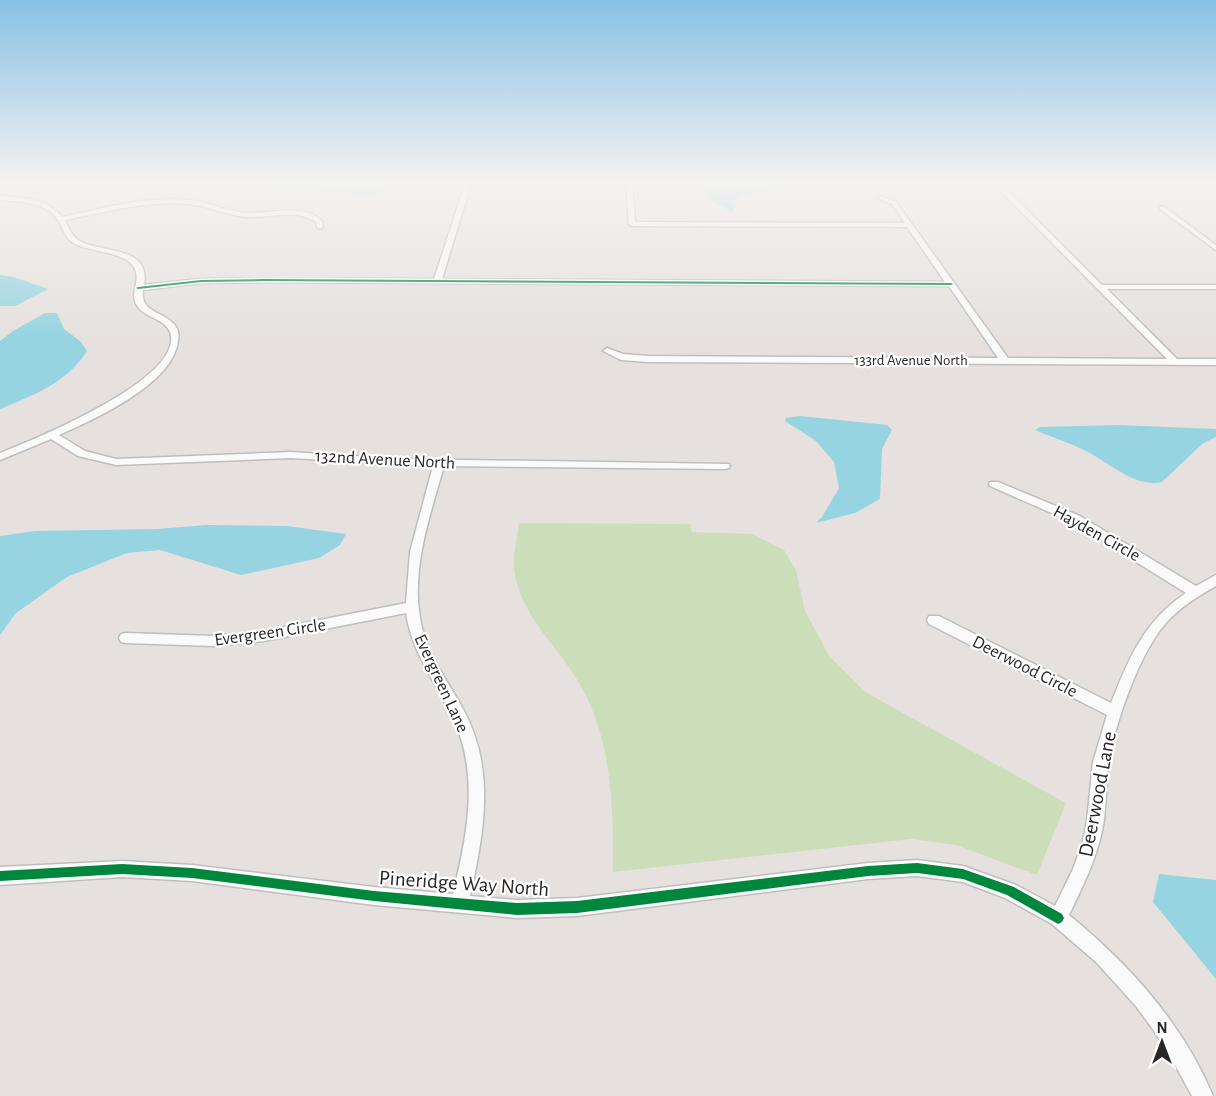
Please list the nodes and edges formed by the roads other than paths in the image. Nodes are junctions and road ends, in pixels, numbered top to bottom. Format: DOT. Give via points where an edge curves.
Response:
graph roads {
  1 [pos="69,235"];
  2 [pos="452,235"];
  3 [pos="915,235"];
  4 [pos="1048,235"];
  5 [pos="1199,235"];
  6 [pos="1216,248"];
  7 [pos="437,281"];
  8 [pos="951,284"];
  9 [pos="1100,287"];
  10 [pos="1216,287"];
  11 [pos="138,288"];
  12 [pos="607,351"];
  13 [pos="1005,361"];
  14 [pos="1175,362"];
  15 [pos="1216,362"];
  16 [pos="52,435"];
  17 [pos="0,457"];
  18 [pos="439,463"];
  19 [pos="725,466"];
  20 [pos="994,484"];
  21 [pos="1216,580"];
  22 [pos="1195,592"];
  23 [pos="412,607"];
  24 [pos="934,620"];
  25 [pos="126,638"];
  26 [pos="1115,712"];
  27 [pos="0,876"];
  28 [pos="459,905"];
  29 [pos="1058,918"];
  30 [pos="1203,1096"];
  1 -- 11 [label="street" via="72,240 121,255 137,265 141,272"];
  2 -- 7 [label="street"];
  3 -- 8 [label="street"];
  4 -- 9 [label="street"];
  5 -- 6 [label="street"];
  7 -- 8 [label="street"];
  7 -- 11 [label="street" via="229,280"];
  8 -- 13 [label="street"];
  9 -- 10 [label="street"];
  9 -- 14 [label="street"];
  11 -- 16 [label="street" via="136,295 143,308 168,322 175,333 172,355 135,390"];
  12 -- 13 [label="street, 133rd Avenue North" via="621,357 648,359"];
  13 -- 14 [label="street, 133rd Avenue North"];
  14 -- 15 [label="street, 133rd Avenue North"];
  16 -- 17 [label="street"];
  16 -- 18 [label="street, 132nd Avenue North" via="89,458 116,462 291,455"];
  18 -- 19 [label="street, 132nd Avenue North"];
  18 -- 23 [label="street, Evergreen Lane" via="413,559"];
  20 -- 22 [label="street, Hayden Circle" via="1084,523"];
  21 -- 22 [label="street, Deerwood Lane"];
  22 -- 26 [label="street, Deerwood Lane" via="1160,621 1144,646"];
  23 -- 25 [label="street, Evergreen Circle" via="264,636 213,641"];
  23 -- 28 [label="street, Evergreen Lane" via="422,647 466,730 474,757 478,791 476,832"];
  24 -- 26 [label="street, Deerwood Circle"];
  26 -- 29 [label="street, Deerwood Lane" via="1101,762 1094,830 1082,870"];
  27 -- 28 [label="street, Pineridge Way North" via="122,869 192,873"];
  28 -- 29 [label="street, Pineridge Way North" via="517,909 577,907 917,868 963,874 1010,891"];
  29 -- 30 [label="street" via="1092,944 1150,1007"];
}
